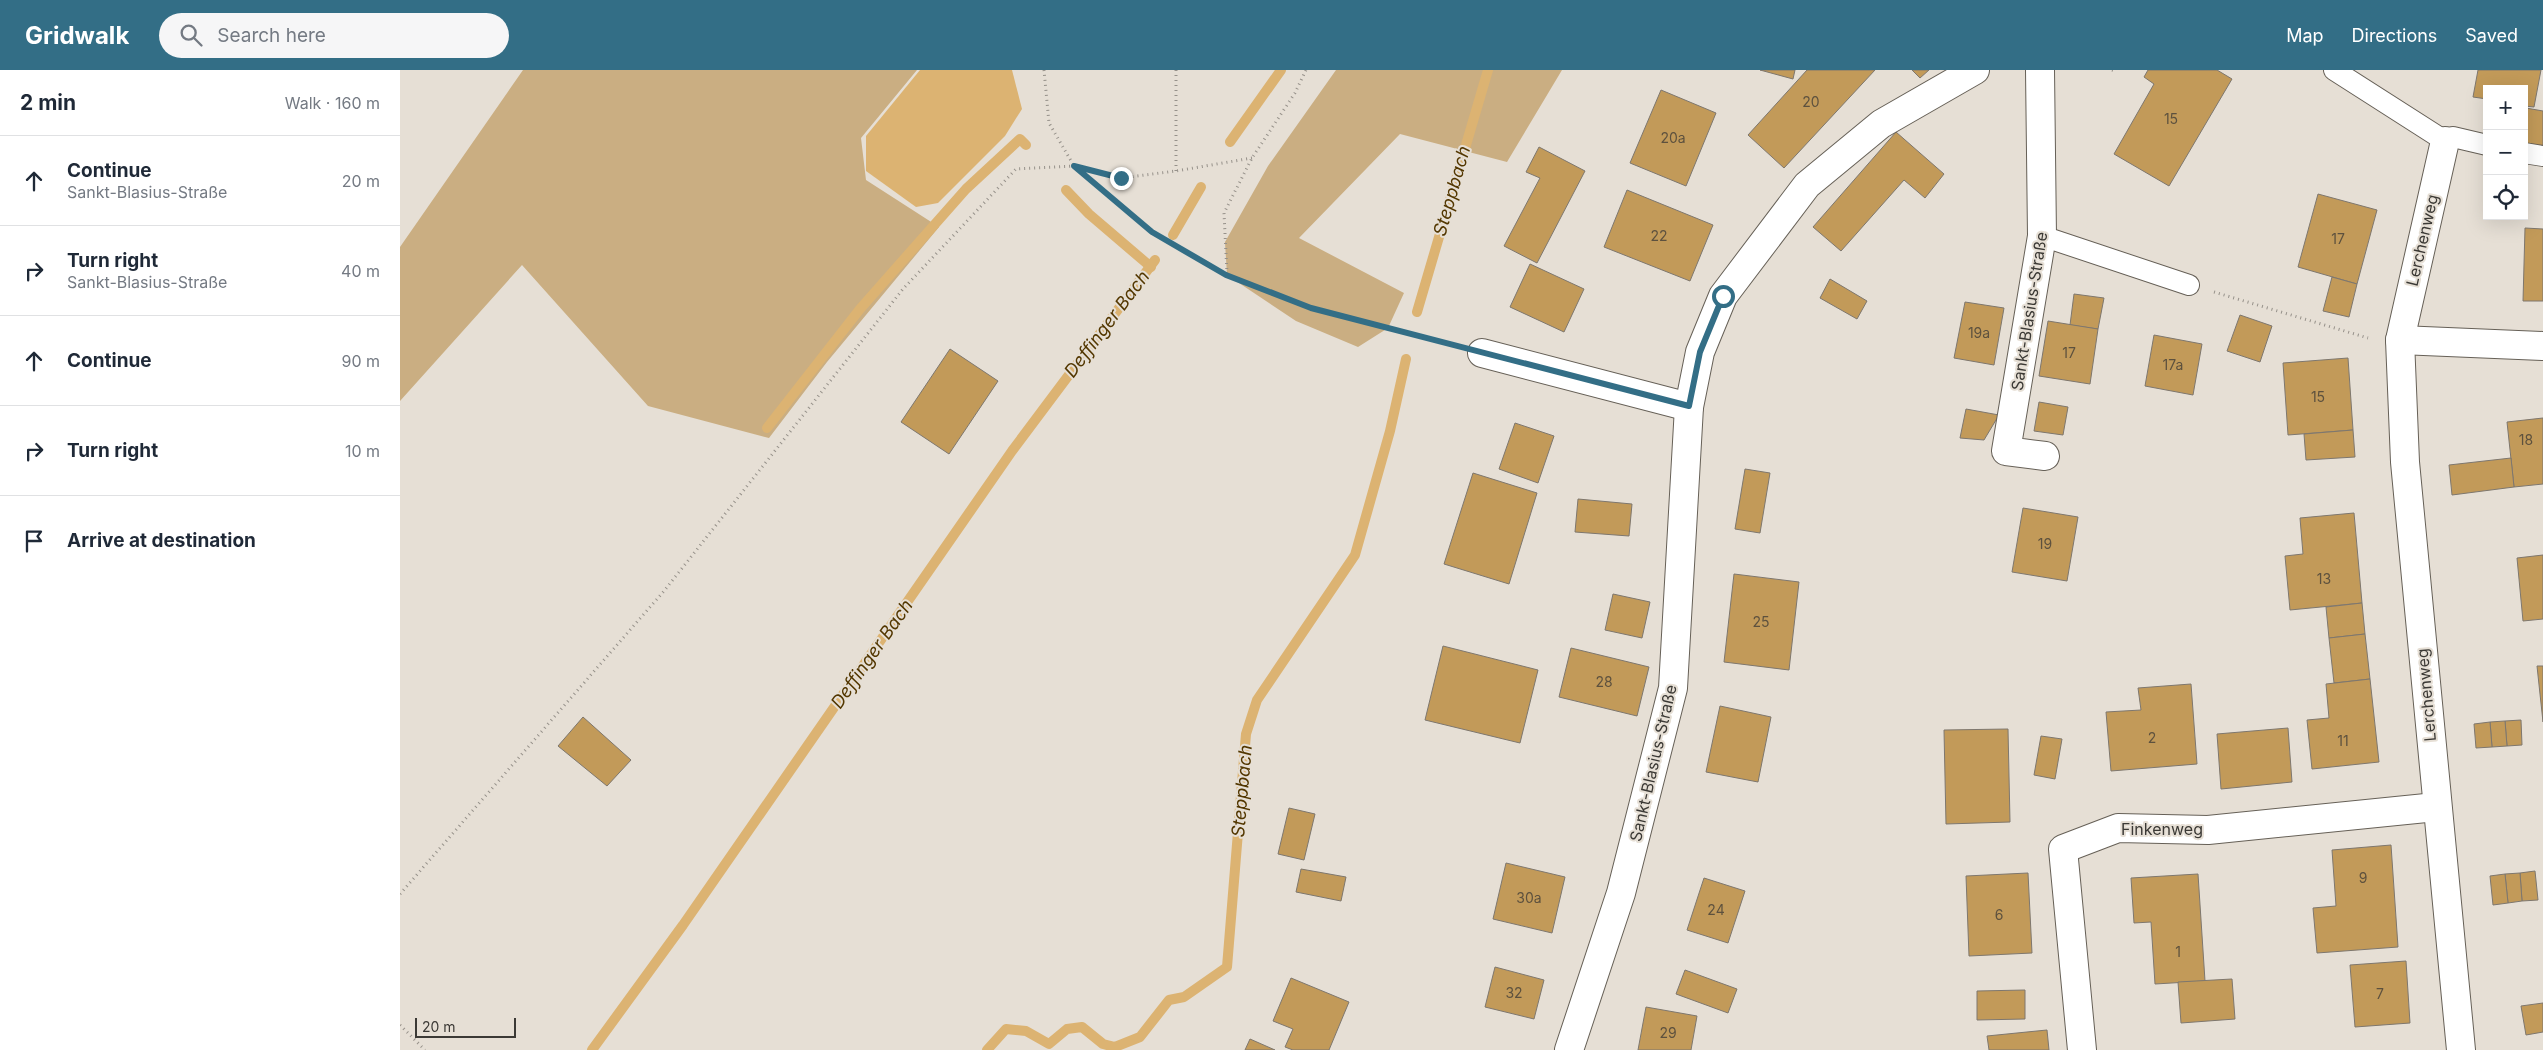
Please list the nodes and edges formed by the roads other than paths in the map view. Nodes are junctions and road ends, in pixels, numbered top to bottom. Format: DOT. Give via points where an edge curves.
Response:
graph roads {
  1 [pos="1975,70"];
  2 [pos="2040,70"];
  3 [pos="2334,70"];
  4 [pos="2445,141"];
  5 [pos="2483,144"];
  6 [pos="2528,154"];
  7 [pos="2543,156"];
  8 [pos="2042,236"];
  9 [pos="2189,285"];
  10 [pos="2400,343"];
  11 [pos="2543,346"];
  12 [pos="1482,353"];
  13 [pos="1689,406"];
  14 [pos="2045,456"];
  15 [pos="2436,807"];
  16 [pos="1569,1050"];
  17 [pos="2082,1050"];
  18 [pos="2460,1050"];
  1 -- 13 [label="street, Sankt-Blasius-Straße" via="1881,124 1806,185 1723,296 1700,352"];
  2 -- 8 [label="street, Sankt-Blasius-Straße"];
  3 -- 4 [label="lane"];
  4 -- 5 [label="lane" via="2454,137"];
  4 -- 10 [label="street, Lerchenweg"];
  6 -- 7 [label="lane"];
  8 -- 9 [label="lane"];
  8 -- 14 [label="street, Sankt-Blasius-Straße" via="2006,451"];
  10 -- 11 [label="street"];
  10 -- 15 [label="street, Lerchenweg" via="2405,462"];
  12 -- 13 [label="street"];
  13 -- 16 [label="street, Sankt-Blasius-Straße" via="1673,688 1621,893"];
  15 -- 17 [label="street, Finkenweg" via="2208,830 2118,828 2063,850"];
  15 -- 18 [label="street, Lerchenweg"];
}
